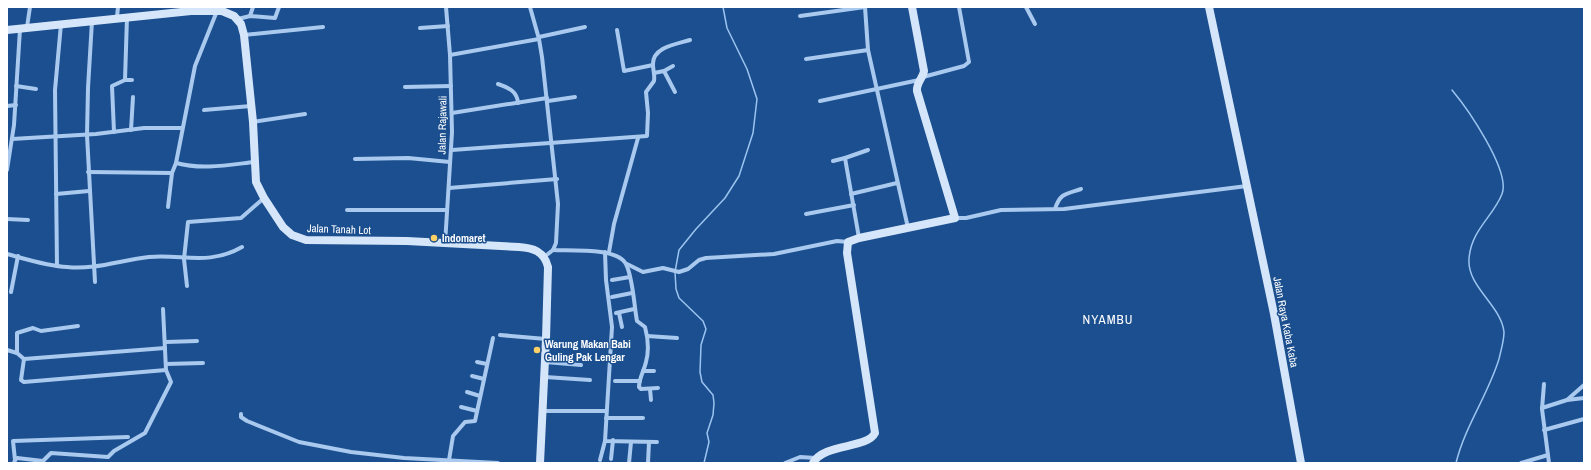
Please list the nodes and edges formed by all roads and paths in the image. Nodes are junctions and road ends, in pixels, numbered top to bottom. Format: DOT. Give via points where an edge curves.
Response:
graph roads {
  1 [pos="30,7"];
  2 [pos="118,7"];
  3 [pos="253,7"];
  4 [pos="279,7"];
  5 [pos="446,7"];
  6 [pos="530,7"];
  7 [pos="865,7"];
  8 [pos="912,7"];
  9 [pos="959,7"];
  10 [pos="1026,7"];
  11 [pos="1209,7"];
  12 [pos="191,9"];
  13 [pos="219,9"];
  14 [pos="154,10"];
  15 [pos="127,16"];
  16 [pos="250,16"];
  17 [pos="800,16"];
  18 [pos="117,17"];
  19 [pos="238,19"];
  20 [pos="92,20"];
  21 [pos="61,24"];
  22 [pos="1035,24"];
  23 [pos="448,26"];
  24 [pos="323,27"];
  25 [pos="585,27"];
  26 [pos="23,28"];
  27 [pos="420,28"];
  28 [pos="7,30"];
  29 [pos="617,30"];
  30 [pos="244,35"];
  31 [pos="539,38"];
  32 [pos="690,40"];
  33 [pos="868,50"];
  34 [pos="450,55"];
  35 [pos="806,59"];
  36 [pos="653,65"];
  37 [pos="673,66"];
  38 [pos="664,71"];
  39 [pos="654,73"];
  40 [pos="921,79"];
  41 [pos="125,80"];
  42 [pos="132,80"];
  43 [pos="498,84"];
  44 [pos="16,86"];
  45 [pos="451,86"];
  46 [pos="405,87"];
  47 [pos="876,88"];
  48 [pos="36,89"];
  49 [pos="675,92"];
  50 [pos="133,97"];
  51 [pos="575,97"];
  52 [pos="547,100"];
  53 [pos="820,101"];
  54 [pos="518,103"];
  55 [pos="16,105"];
  56 [pos="7,106"];
  57 [pos="251,106"];
  58 [pos="204,110"];
  59 [pos="452,113"];
  60 [pos="305,114"];
  61 [pos="253,122"];
  62 [pos="182,128"];
  63 [pos="131,130"];
  64 [pos="114,132"];
  65 [pos="87,135"];
  66 [pos="56,136"];
  67 [pos="638,138"];
  68 [pos="12,139"];
  69 [pos="553,144"];
  70 [pos="9,150"];
  71 [pos="452,150"];
  72 [pos="868,150"];
  73 [pos="845,158"];
  74 [pos="355,159"];
  75 [pos="833,161"];
  76 [pos="254,162"];
  77 [pos="450,162"];
  78 [pos="176,163"];
  79 [pos="7,170"];
  80 [pos="88,172"];
  81 [pos="172,173"];
  82 [pos="557,179"];
  83 [pos="897,183"];
  84 [pos="1248,186"];
  85 [pos="449,188"];
  86 [pos="1080,189"];
  87 [pos="89,191"];
  88 [pos="56,194"];
  89 [pos="851,194"];
  90 [pos="264,198"];
  91 [pos="854,205"];
  92 [pos="168,207"];
  93 [pos="1055,209"];
  94 [pos="347,210"];
  95 [pos="447,210"];
  96 [pos="806,214"];
  97 [pos="955,218"];
  98 [pos="7,219"];
  99 [pos="28,220"];
  100 [pos="908,228"];
  101 [pos="859,238"];
  102 [pos="848,242"];
  103 [pos="445,244"];
  104 [pos="242,247"];
  105 [pos="553,250"];
  106 [pos="607,252"];
  107 [pos="7,254"];
  108 [pos="18,256"];
  109 [pos="544,257"];
  110 [pos="184,259"];
  111 [pos="627,264"];
  112 [pos="57,266"];
  113 [pos="95,267"];
  114 [pos="630,277"];
  115 [pos="612,280"];
  116 [pos="95,282"];
  117 [pos="187,286"];
  118 [pos="11,292"];
  119 [pos="632,293"];
  120 [pos="612,297"];
  121 [pos="163,309"];
  122 [pos="634,309"];
  123 [pos="78,326"];
  124 [pos="622,327"];
  125 [pos="500,335"];
  126 [pos="647,336"];
  127 [pos="493,338"];
  128 [pos="677,338"];
  129 [pos="546,339"];
  130 [pos="197,341"];
  131 [pos="166,342"];
  132 [pos="165,348"];
  133 [pos="7,350"];
  134 [pos="17,354"];
  135 [pos="24,359"];
  136 [pos="477,362"];
  137 [pos="545,362"];
  138 [pos="203,363"];
  139 [pos="166,364"];
  140 [pos="487,364"];
  141 [pos="581,365"];
  142 [pos="166,370"];
  143 [pos="643,371"];
  144 [pos="654,371"];
  145 [pos="472,376"];
  146 [pos="545,377"];
  147 [pos="484,379"];
  148 [pos="590,380"];
  149 [pos="615,381"];
  150 [pos="640,381"];
  151 [pos="1544,384"];
  152 [pos="1584,386"];
  153 [pos="658,388"];
  154 [pos="650,390"];
  155 [pos="467,392"];
  156 [pos="480,396"];
  157 [pos="1584,398"];
  158 [pos="651,400"];
  159 [pos="1566,400"];
  160 [pos="461,407"];
  161 [pos="1542,408"];
  162 [pos="477,411"];
  163 [pos="543,411"];
  164 [pos="606,411"];
  165 [pos="241,414"];
  166 [pos="606,418"];
  167 [pos="643,418"];
  168 [pos="1584,419"];
  169 [pos="1544,430"];
  170 [pos="128,437"];
  171 [pos="605,440"];
  172 [pos="613,440"];
  173 [pos="631,442"];
  174 [pos="649,442"];
  175 [pos="657,442"];
  176 [pos="1548,455"];
  177 [pos="611,459"];
  178 [pos="449,460"];
  179 [pos="600,460"];
  180 [pos="814,460"];
  181 [pos="14,461"];
  182 [pos="465,462"];
  183 [pos="498,463"];
  184 [pos="540,463"];
  185 [pos="629,463"];
  186 [pos="648,463"];
  187 [pos="785,463"];
  188 [pos="1301,463"];
  189 [pos="1521,463"];
  190 [pos="1549,463"];
  1 -- 26 [label="street"];
  2 -- 18 [label="street"];
  3 -- 16 [label="street"];
  4 -- 16 [label="street" via="275,18"];
  5 -- 23 [label="street, Jalan Rajawali"];
  6 -- 31 [label="street"];
  7 -- 17 [label="street"];
  7 -- 33 [label="street"];
  8 -- 40 [label="street" via="924,71"];
  9 -- 40 [label="street" via="969,62 964,66"];
  10 -- 22 [label="street"];
  11 -- 84 [label="street, Jalan Raya Kaba Kaba"];
  12 -- 13 [label="street"];
  12 -- 14 [label="street"];
  13 -- 19 [label="street"];
  13 -- 62 [label="street" via="195,66"];
  14 -- 15 [label="street"];
  15 -- 18 [label="street"];
  15 -- 41 [label="street"];
  16 -- 19 [label="street"];
  18 -- 20 [label="street"];
  19 -- 30 [label="street, Jalan Tanah Lot"];
  20 -- 21 [label="street"];
  20 -- 65 [label="street"];
  21 -- 26 [label="street"];
  21 -- 66 [label="street" via="55,78"];
  23 -- 27 [label="street"];
  23 -- 34 [label="street, Jalan Rajawali"];
  24 -- 30 [label="street"];
  25 -- 31 [label="street"];
  26 -- 28 [label="street"];
  26 -- 44 [label="street"];
  29 -- 36 [label="street" via="624,71"];
  30 -- 57 [label="street, Jalan Tanah Lot"];
  31 -- 34 [label="street"];
  31 -- 52 [label="street"];
  32 -- 36 [label="street" via="660,50 654,56"];
  33 -- 35 [label="street"];
  33 -- 47 [label="street"];
  34 -- 45 [label="street, Jalan Rajawali"];
  36 -- 39 [label="street"];
  37 -- 38 [label="street"];
  38 -- 39 [label="street"];
  38 -- 49 [label="street"];
  39 -- 67 [label="street" via="653,84 646,92 647,136"];
  40 -- 47 [label="street"];
  40 -- 97 [label="street" via="917,90"];
  41 -- 42 [label="street"];
  41 -- 64 [label="street" via="112,86"];
  43 -- 54 [label="street" via="513,91"];
  44 -- 48 [label="street"];
  44 -- 55 [label="street"];
  45 -- 46 [label="street"];
  45 -- 59 [label="street, Jalan Rajawali"];
  47 -- 53 [label="street"];
  47 -- 83 [label="street"];
  50 -- 63 [label="street"];
  51 -- 52 [label="street"];
  52 -- 54 [label="street"];
  52 -- 69 [label="street"];
  54 -- 59 [label="street"];
  55 -- 56 [label="street"];
  55 -- 68 [label="street"];
  57 -- 58 [label="street"];
  57 -- 61 [label="street, Jalan Tanah Lot"];
  59 -- 71 [label="street, Jalan Rajawali"];
  60 -- 61 [label="street"];
  61 -- 76 [label="street, Jalan Tanah Lot"];
  62 -- 63 [label="street"];
  62 -- 78 [label="street"];
  63 -- 64 [label="street"];
  64 -- 65 [label="street"];
  65 -- 66 [label="street"];
  65 -- 80 [label="street"];
  66 -- 68 [label="street"];
  66 -- 88 [label="street"];
  67 -- 69 [label="street"];
  67 -- 106 [label="street"];
  68 -- 70 [label="street"];
  69 -- 71 [label="street"];
  69 -- 82 [label="street"];
  70 -- 79 [label="street"];
  71 -- 77 [label="street, Jalan Rajawali"];
  72 -- 73 [label="street"];
  73 -- 75 [label="street"];
  73 -- 89 [label="street"];
  74 -- 77 [label="street" via="408,158"];
  76 -- 78 [label="street" via="203,167"];
  76 -- 90 [label="street, Jalan Tanah Lot" via="256,182"];
  77 -- 85 [label="street, Jalan Rajawali"];
  78 -- 81 [label="street"];
  80 -- 81 [label="street"];
  80 -- 87 [label="street"];
  81 -- 92 [label="street"];
  82 -- 85 [label="street"];
  82 -- 105 [label="street" via="558,223"];
  83 -- 89 [label="street"];
  83 -- 100 [label="street"];
  84 -- 93 [label="street"];
  84 -- 188 [label="street, Jalan Raya Kaba Kaba"];
  85 -- 95 [label="street, Jalan Rajawali"];
  86 -- 93 [label="street" via="1058,198"];
  87 -- 88 [label="street"];
  87 -- 113 [label="street"];
  88 -- 112 [label="street"];
  89 -- 91 [label="street"];
  90 -- 103 [label="street, Jalan Tanah Lot" via="283,227 302,239"];
  90 -- 110 [label="street" via="241,218 188,222"];
  91 -- 96 [label="street"];
  91 -- 101 [label="street"];
  93 -- 97 [label="street" via="1011,209"];
  94 -- 95 [label="street"];
  95 -- 103 [label="street, Jalan Rajawali"];
  97 -- 100 [label="street"];
  98 -- 99 [label="street"];
  100 -- 101 [label="street"];
  101 -- 102 [label="street"];
  102 -- 111 [label="street" via="837,241 774,254 706,258 679,272 663,268 644,272"];
  102 -- 180 [label="street" via="856,321 875,433 868,440 823,453"];
  103 -- 109 [label="street, Jalan Tanah Lot" via="529,248"];
  104 -- 110 [label="street" via="223,257"];
  105 -- 106 [label="street"];
  105 -- 109 [label="street"];
  106 -- 111 [label="street" via="621,258"];
  106 -- 164 [label="street" via="606,280 612,321"];
  107 -- 108 [label="street"];
  108 -- 112 [label="street"];
  108 -- 118 [label="street"];
  109 -- 129 [label="street" via="548,267"];
  110 -- 113 [label="street" via="150,257"];
  110 -- 117 [label="street"];
  111 -- 114 [label="street"];
  112 -- 113 [label="street"];
  113 -- 116 [label="street"];
  114 -- 115 [label="street"];
  114 -- 119 [label="street"];
  119 -- 120 [label="street"];
  119 -- 122 [label="street"];
  121 -- 131 [label="street"];
  122 -- 124 [label="street" via="617,313"];
  122 -- 126 [label="street" via="636,322 645,327"];
  123 -- 134 [label="street" via="41,331 33,328 17,333"];
  125 -- 129 [label="street"];
  126 -- 128 [label="street"];
  126 -- 143 [label="street" via="647,358"];
  127 -- 140 [label="street"];
  129 -- 137 [label="street"];
  130 -- 131 [label="street"];
  131 -- 132 [label="street"];
  132 -- 135 [label="street"];
  132 -- 139 [label="street"];
  133 -- 134 [label="street"];
  134 -- 135 [label="street"];
  135 -- 142 [label="street" via="21,380 24,382"];
  136 -- 140 [label="street"];
  137 -- 141 [label="street"];
  137 -- 146 [label="street"];
  138 -- 139 [label="street"];
  139 -- 142 [label="street"];
  140 -- 147 [label="street"];
  142 -- 181 [label="street" via="170,385 148,429 108,457 51,453 41,461 18,458"];
  143 -- 144 [label="street"];
  143 -- 150 [label="street"];
  145 -- 147 [label="street"];
  146 -- 148 [label="street"];
  146 -- 163 [label="street"];
  147 -- 156 [label="street"];
  149 -- 150 [label="street"];
  150 -- 154 [label="street" via="640,388"];
  151 -- 161 [label="street"];
  152 -- 159 [label="street"];
  153 -- 154 [label="street"];
  154 -- 158 [label="street"];
  155 -- 156 [label="street"];
  156 -- 162 [label="street"];
  157 -- 159 [label="street"];
  159 -- 161 [label="street"];
  160 -- 162 [label="street"];
  161 -- 169 [label="street"];
  162 -- 178 [label="street" via="474,422 465,422 454,435"];
  163 -- 164 [label="street"];
  163 -- 184 [label="street"];
  164 -- 166 [label="street"];
  165 -- 178 [label="street" via="247,421 299,442 372,455"];
  166 -- 167 [label="street"];
  166 -- 171 [label="street"];
  168 -- 169 [label="street"];
  169 -- 176 [label="street"];
  170 -- 181 [label="street" via="14,441"];
  171 -- 172 [label="street"];
  171 -- 179 [label="street"];
  172 -- 173 [label="street"];
  172 -- 177 [label="street"];
  173 -- 174 [label="street"];
  173 -- 185 [label="street"];
  174 -- 175 [label="street"];
  174 -- 186 [label="street"];
  176 -- 189 [label="street"];
  176 -- 190 [label="street"];
  178 -- 182 [label="street"];
  180 -- 187 [label="street" via="800,457"];
  182 -- 183 [label="street"];
}
